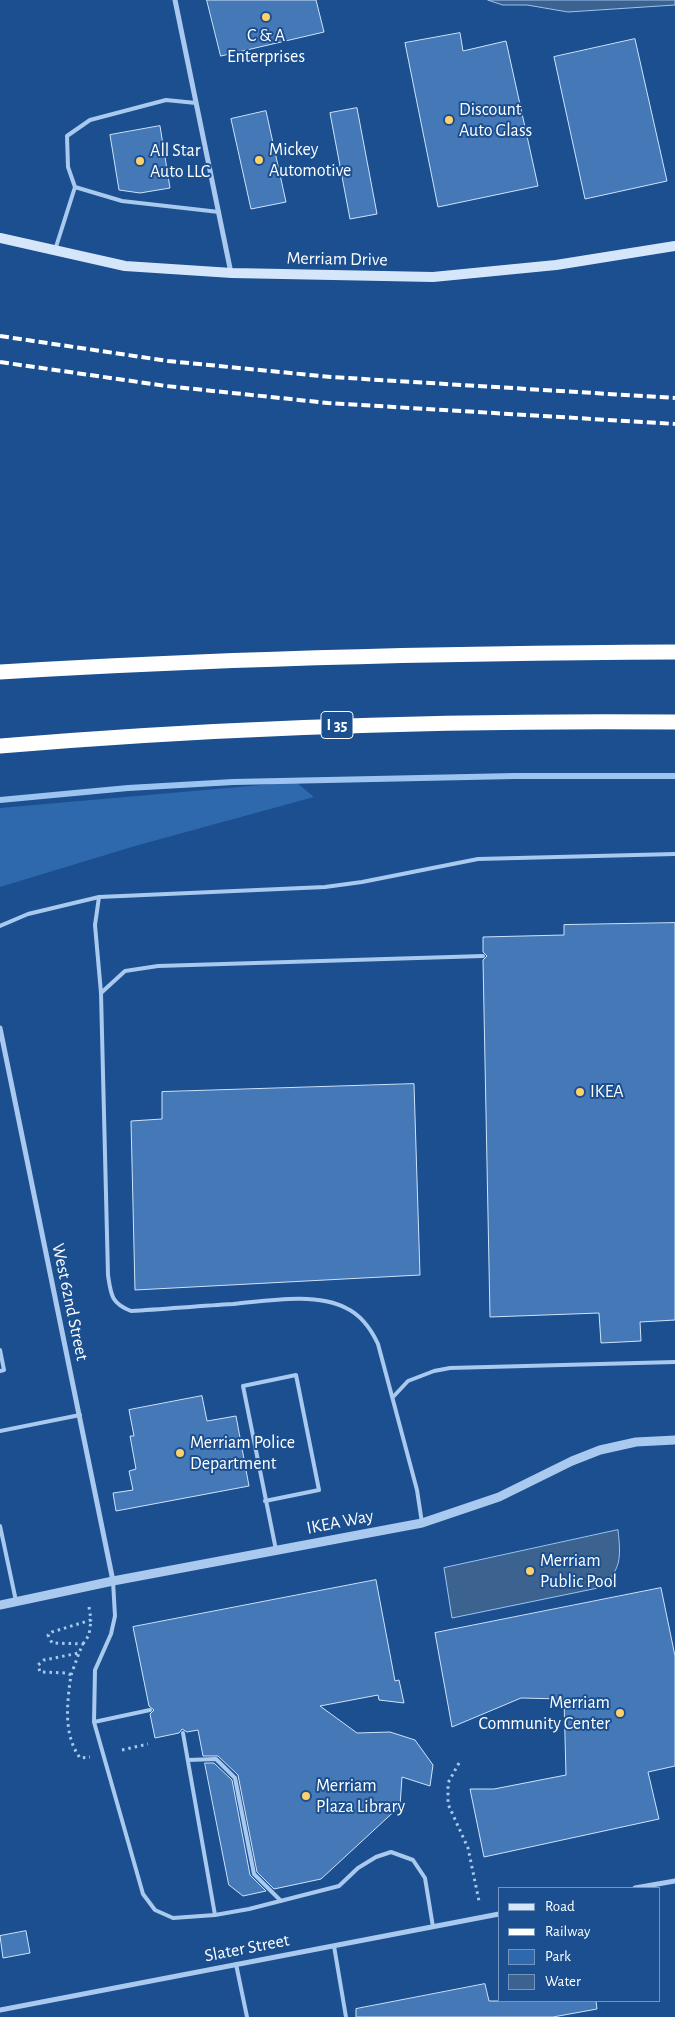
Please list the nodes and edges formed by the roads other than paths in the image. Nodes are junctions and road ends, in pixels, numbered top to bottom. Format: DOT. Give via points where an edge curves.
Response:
graph roads {
  1 [pos="175,0"];
  2 [pos="196,103"];
  3 [pos="75,187"];
  4 [pos="219,212"];
  5 [pos="0,238"];
  6 [pos="675,246"];
  7 [pos="55,250"];
  8 [pos="232,273"];
  9 [pos="675,652"];
  10 [pos="0,672"];
  11 [pos="675,722"];
  12 [pos="0,746"];
  13 [pos="675,854"];
  14 [pos="99,897"];
  15 [pos="0,926"];
  16 [pos="483,956"];
  17 [pos="101,994"];
  18 [pos="0,1028"];
  19 [pos="0,1350"];
  20 [pos="675,1362"];
  21 [pos="0,1371"];
  22 [pos="393,1397"];
  23 [pos="80,1415"];
  24 [pos="0,1431"];
  25 [pos="675,1440"];
  26 [pos="265,1501"];
  27 [pos="422,1523"];
  28 [pos="0,1526"];
  29 [pos="276,1550"];
  30 [pos="113,1581"];
  31 [pos="16,1601"];
  32 [pos="0,1605"];
  33 [pos="150,1710"];
  34 [pos="94,1722"];
  35 [pos="183,1733"];
  36 [pos="188,1760"];
  37 [pos="675,1881"];
  38 [pos="641,1887"];
  39 [pos="281,1901"];
  40 [pos="498,1914"];
  41 [pos="215,1915"];
  42 [pos="433,1927"];
  43 [pos="334,1946"];
  44 [pos="236,1964"];
  45 [pos="0,2010"];
  46 [pos="247,2017"];
  47 [pos="346,2017"];
  1 -- 2 [label="street"];
  2 -- 3 [label="lane" via="166,100 90,120 67,136 68,168"];
  2 -- 4 [label="street"];
  3 -- 4 [label="lane" via="122,201"];
  3 -- 7 [label="lane"];
  4 -- 8 [label="street"];
  5 -- 7 [label="main road, Merriam Drive"];
  6 -- 8 [label="main road, Merriam Drive" via="556,265 433,277"];
  7 -- 8 [label="main road, Merriam Drive" via="125,266"];
  9 -- 10 [label="highway" via="347,657 102,665"];
  11 -- 12 [label="highway, I 35" via="411,722 298,726"];
  13 -- 14 [label="lane" via="478,858 325,887"];
  14 -- 15 [label="lane" via="28,914"];
  14 -- 17 [label="lane" via="95,925"];
  16 -- 17 [label="lane" via="158,966 125,970"];
  17 -- 22 [label="lane" via="111,1296 120,1306 131,1311 296,1299 331,1302 360,1317 372,1331"];
  18 -- 23 [label="street, West 62nd Street"];
  19 -- 21 [label="lane" via="4,1370"];
  20 -- 22 [label="lane" via="450,1368 408,1381"];
  22 -- 27 [label="lane" via="417,1490"];
  23 -- 24 [label="lane"];
  23 -- 30 [label="street, West 62nd Street"];
  25 -- 27 [label="street, IKEA Way" via="636,1442 600,1450 499,1497"];
  26 -- 26 [label="lane" via="243,1386 296,1375 319,1490"];
  26 -- 29 [label="lane"];
  27 -- 29 [label="street, IKEA Way"];
  28 -- 31 [label="lane"];
  29 -- 30 [label="street, IKEA Way"];
  30 -- 31 [label="street, IKEA Way"];
  30 -- 34 [label="lane" via="115,1616 95,1670"];
  31 -- 32 [label="street, IKEA Way"];
  33 -- 34 [label="lane"];
  34 -- 41 [label="lane" via="143,1894 155,1910 173,1918"];
  35 -- 36 [label="lane"];
  36 -- 39 [label="lane" via="216,1759 235,1778 254,1874"];
  36 -- 41 [label="lane"];
  37 -- 38 [label="street"];
  39 -- 41 [label="lane"];
  39 -- 42 [label="lane" via="339,1886 358,1868 391,1852 413,1860 425,1878"];
  40 -- 42 [label="street, Slater Street"];
  42 -- 43 [label="street, Slater Street"];
  43 -- 44 [label="street, Slater Street"];
  43 -- 47 [label="lane"];
  44 -- 45 [label="street, Slater Street"];
  44 -- 46 [label="lane"];
}
